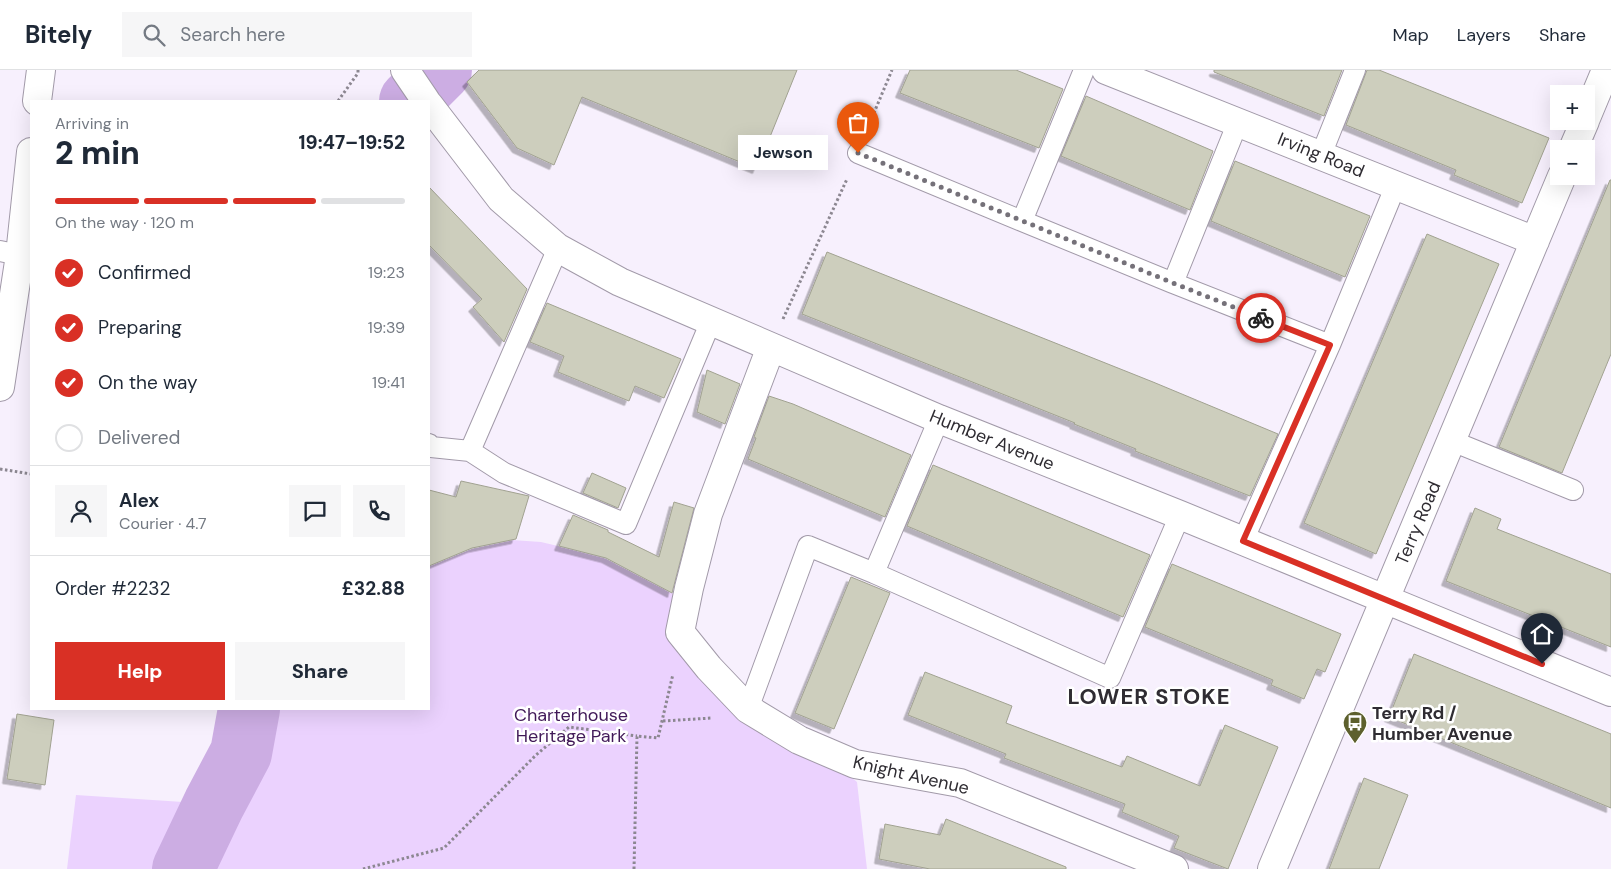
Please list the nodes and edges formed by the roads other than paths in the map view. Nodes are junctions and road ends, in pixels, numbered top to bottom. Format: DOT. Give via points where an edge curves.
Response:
graph roads {
  1 [pos="40,70"];
  2 [pos="405,70"];
  3 [pos="1084,70"];
  4 [pos="1106,70"];
  5 [pos="1355,70"];
  6 [pos="1606,70"];
  7 [pos="1595,96"];
  8 [pos="37,100"];
  9 [pos="425,100"];
  10 [pos="431,109"];
  11 [pos="1238,122"];
  12 [pos="858,153"];
  13 [pos="1321,155"];
  14 [pos="30,157"];
  15 [pos="1396,185"];
  16 [pos="1558,185"];
  17 [pos="1022,221"];
  18 [pos="1535,241"];
  19 [pos="558,248"];
  20 [pos="10,253"];
  21 [pos="1173,283"];
  22 [pos="711,321"];
  23 [pos="1330,345"];
  24 [pos="771,347"];
  25 [pos="0,387"];
  26 [pos="939,419"];
  27 [pos="1452,441"];
  28 [pos="430,446"];
  29 [pos="470,452"];
  30 [pos="1573,490"];
  31 [pos="1180,515"];
  32 [pos="1243,541"];
  33 [pos="874,573"];
  34 [pos="1386,600"];
  35 [pos="1611,692"];
  36 [pos="748,709"];
  37 [pos="1174,869"];
  38 [pos="1272,869"];
  1 -- 8 [label="street"];
  2 -- 9 [label="street, Humber Avenue"];
  3 -- 17 [label="lane"];
  4 -- 11 [label="street, Irving Road"];
  5 -- 13 [label="lane"];
  6 -- 7 [label="street"];
  10 -- 19 [label="street, Humber Avenue" via="501,199"];
  11 -- 13 [label="street, Irving Road"];
  11 -- 21 [label="lane"];
  12 -- 17 [label="lane"];
  13 -- 15 [label="street, Irving Road"];
  14 -- 20 [label="street"];
  15 -- 18 [label="street, Irving Road"];
  15 -- 23 [label="lane"];
  16 -- 18 [label="street, Terry Road"];
  17 -- 21 [label="lane"];
  18 -- 27 [label="street, Terry Road"];
  19 -- 22 [label="street, Humber Avenue" via="620,282"];
  19 -- 29 [label="lane"];
  20 -- 25 [label="street"];
  21 -- 23 [label="lane"];
  22 -- 24 [label="street, Humber Avenue"];
  22 -- 29 [label="lane" via="626,524 504,472"];
  23 -- 32 [label="lane"];
  24 -- 26 [label="street, Humber Avenue"];
  24 -- 36 [label="street, Knight Avenue" via="708,514 680,632"];
  26 -- 31 [label="street, Humber Avenue"];
  26 -- 33 [label="lane"];
  27 -- 30 [label="lane"];
  27 -- 34 [label="street, Terry Road"];
  28 -- 29 [label="lane"];
  31 -- 32 [label="street, Humber Avenue"];
  31 -- 33 [label="lane" via="1110,678"];
  32 -- 34 [label="street, Humber Avenue"];
  33 -- 36 [label="lane" via="808,546"];
  34 -- 35 [label="street, Humber Avenue"];
  34 -- 38 [label="street, Terry Road"];
  36 -- 37 [label="street, Knight Avenue" via="799,740 856,764 960,783"];
}
